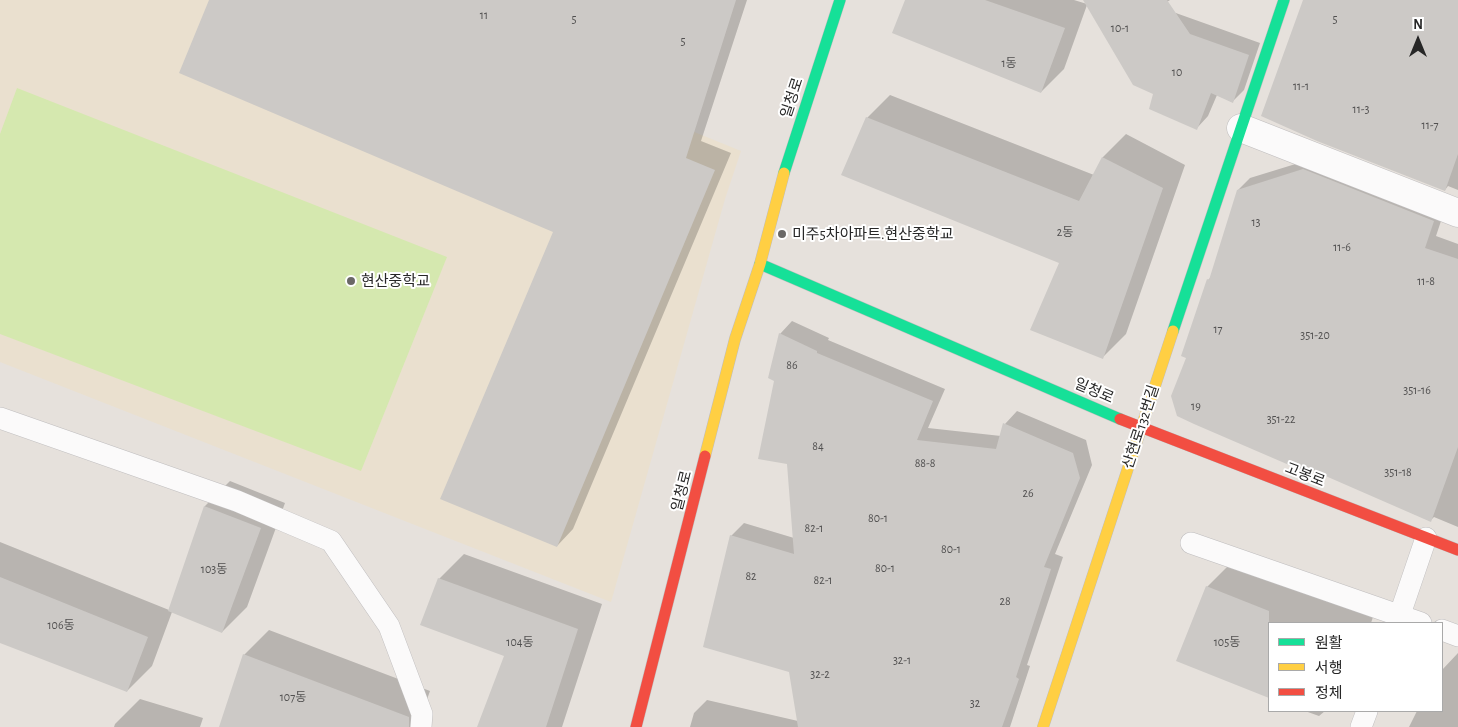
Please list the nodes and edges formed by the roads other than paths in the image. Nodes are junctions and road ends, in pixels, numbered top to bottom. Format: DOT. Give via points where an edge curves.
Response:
graph roads {
  1 [pos="840,0"];
  2 [pos="1284,0"];
  3 [pos="1241,128"];
  4 [pos="1458,213"];
  5 [pos="760,264"];
  6 [pos="0,418"];
  7 [pos="1140,428"];
  8 [pos="1426,538"];
  9 [pos="1191,543"];
  10 [pos="1458,550"];
  11 [pos="1398,620"];
  12 [pos="1413,622"];
  13 [pos="1443,630"];
  14 [pos="1458,636"];
  15 [pos="1367,712"];
  16 [pos="421,727"];
  17 [pos="636,727"];
  18 [pos="1043,727"];
  19 [pos="1362,727"];
  1 -- 5 [label="street, 일청로" via="789,153"];
  2 -- 3 [label="street, 산현로132번길"];
  3 -- 4 [label="street"];
  3 -- 7 [label="street, 산현로132번길"];
  5 -- 7 [label="street, 일청로"];
  5 -- 17 [label="street, 일청로" via="735,339"];
  6 -- 16 [label="lane" via="237,501 331,541 389,626 422,714"];
  7 -- 8 [label="street, 고봉로"];
  7 -- 18 [label="street, 산현로132번길"];
  8 -- 10 [label="street, 고봉로"];
  8 -- 11 [label="lane"];
  9 -- 11 [label="lane"];
  11 -- 12 [label="lane"];
  13 -- 14 [label="lane"];
  15 -- 19 [label="lane"];
}
